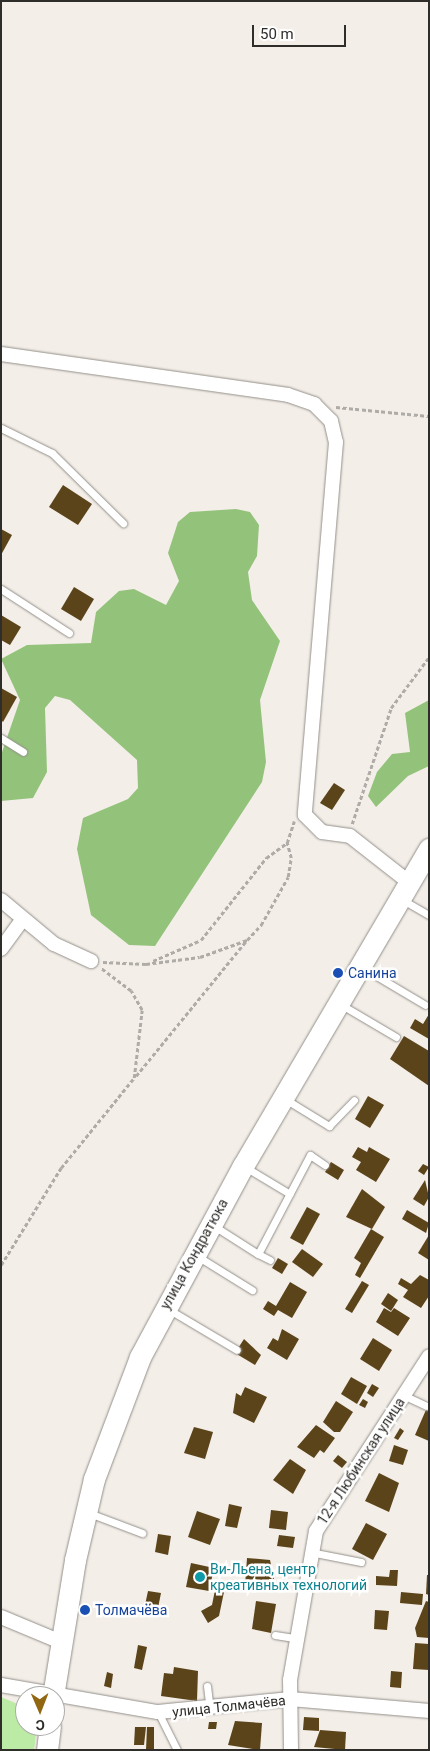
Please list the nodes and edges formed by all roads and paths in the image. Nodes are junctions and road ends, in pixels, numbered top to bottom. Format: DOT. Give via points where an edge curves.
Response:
graph roads {
  1 [pos="1,354"];
  2 [pos="314,404"];
  3 [pos="429,416"];
  4 [pos="1,428"];
  5 [pos="123,523"];
  6 [pos="1,589"];
  7 [pos="69,633"];
  8 [pos="429,657"];
  9 [pos="1,738"];
  10 [pos="23,752"];
  11 [pos="305,815"];
  12 [pos="350,836"];
  13 [pos="287,843"];
  14 [pos="429,849"];
  15 [pos="405,890"];
  16 [pos="1,900"];
  17 [pos="429,916"];
  18 [pos="23,919"];
  19 [pos="247,940"];
  20 [pos="1,949"];
  21 [pos="91,961"];
  22 [pos="146,964"];
  23 [pos="360,967"];
  24 [pos="338,1003"];
  25 [pos="425,1005"];
  26 [pos="396,1037"];
  27 [pos="134,1078"];
  28 [pos="283,1097"];
  29 [pos="354,1100"];
  30 [pos="325,1165"];
  31 [pos="243,1166"];
  32 [pos="290,1194"];
  33 [pos="211,1224"];
  34 [pos="194,1254"];
  35 [pos="258,1254"];
  36 [pos="270,1260"];
  37 [pos="1,1265"];
  38 [pos="252,1290"];
  39 [pos="164,1307"];
  40 [pos="237,1350"];
  41 [pos="429,1356"];
  42 [pos="403,1395"];
  43 [pos="427,1406"];
  44 [pos="86,1512"];
  45 [pos="142,1533"];
  46 [pos="310,1552"];
  47 [pos="361,1562"];
  48 [pos="1,1617"];
  49 [pos="275,1635"];
  50 [pos="300,1639"];
  51 [pos="61,1642"];
  52 [pos="1,1685"];
  53 [pos="54,1686"];
  54 [pos="207,1686"];
  55 [pos="15,1688"];
  56 [pos="65,1697"];
  57 [pos="290,1699"];
  58 [pos="210,1710"];
  59 [pos="429,1711"];
  60 [pos="158,1712"];
  61 [pos="49,1736"];
  62 [pos="47,1750"];
  63 [pos="177,1750"];
  64 [pos="291,1750"];
  1 -- 2 [label="street" via="174,376 288,395"];
  2 -- 3 [label="path"];
  2 -- 11 [label="street" via="331,421 336,442"];
  4 -- 5 [label="lane" via="52,453"];
  6 -- 7 [label="lane"];
  8 -- 12 [label="path" via="391,708 357,801"];
  9 -- 10 [label="lane"];
  11 -- 12 [label="street" via="322,832"];
  11 -- 13 [label="path" via="290,827"];
  12 -- 15 [label="street"];
  13 -- 19 [label="path" via="291,858 288,877 262,925"];
  13 -- 22 [label="path" via="266,858 201,940"];
  14 -- 15 [label="main road, улица Кондратюка"];
  15 -- 17 [label="lane"];
  15 -- 23 [label="main road, улица Кондратюка"];
  16 -- 18 [label="street"];
  18 -- 20 [label="street"];
  18 -- 21 [label="street" via="54,944"];
  19 -- 22 [label="path" via="200,957"];
  19 -- 27 [label="path"];
  21 -- 22 [label="path"];
  21 -- 27 [label="path" via="131,990 142,1010"];
  23 -- 24 [label="main road, улица Кондратюка"];
  23 -- 25 [label="lane"];
  24 -- 26 [label="lane"];
  24 -- 28 [label="main road, улица Кондратюка"];
  27 -- 37 [label="path" via="61,1168"];
  28 -- 29 [label="lane" via="329,1126"];
  28 -- 31 [label="main road, улица Кондратюка"];
  30 -- 32 [label="lane" via="310,1156"];
  31 -- 32 [label="lane"];
  31 -- 33 [label="main road, улица Кондратюка"];
  32 -- 35 [label="lane"];
  33 -- 34 [label="main road, улица Кондратюка"];
  33 -- 35 [label="lane"];
  34 -- 38 [label="lane"];
  34 -- 39 [label="main road, улица Кондратюка"];
  35 -- 36 [label="lane"];
  39 -- 40 [label="lane"];
  39 -- 44 [label="main road, улица Кондратюка" via="124,1393"];
  41 -- 42 [label="street, 12-я Любинская улица"];
  42 -- 43 [label="lane"];
  42 -- 46 [label="street, 12-я Любинская улица" via="322,1515"];
  44 -- 45 [label="lane"];
  44 -- 51 [label="main road, улица Кондратюка"];
  46 -- 47 [label="lane"];
  46 -- 50 [label="street, 12-я Любинская улица"];
  48 -- 51 [label="street"];
  49 -- 50 [label="lane"];
  50 -- 57 [label="street, 12-я Любинская улица"];
  51 -- 53 [label="main road, улица Кондратюка"];
  52 -- 55 [label="street, улица Толмачёва"];
  54 -- 58 [label="lane"];
  56 -- 60 [label="street, улица Толмачёва"];
  57 -- 58 [label="street, улица Толмачёва"];
  57 -- 59 [label="street, улица Толмачёва"];
  57 -- 64 [label="street, 12-я Любинская улица"];
  58 -- 60 [label="street, улица Толмачёва"];
  60 -- 63 [label="lane"];
  61 -- 62 [label="main road"];
}
